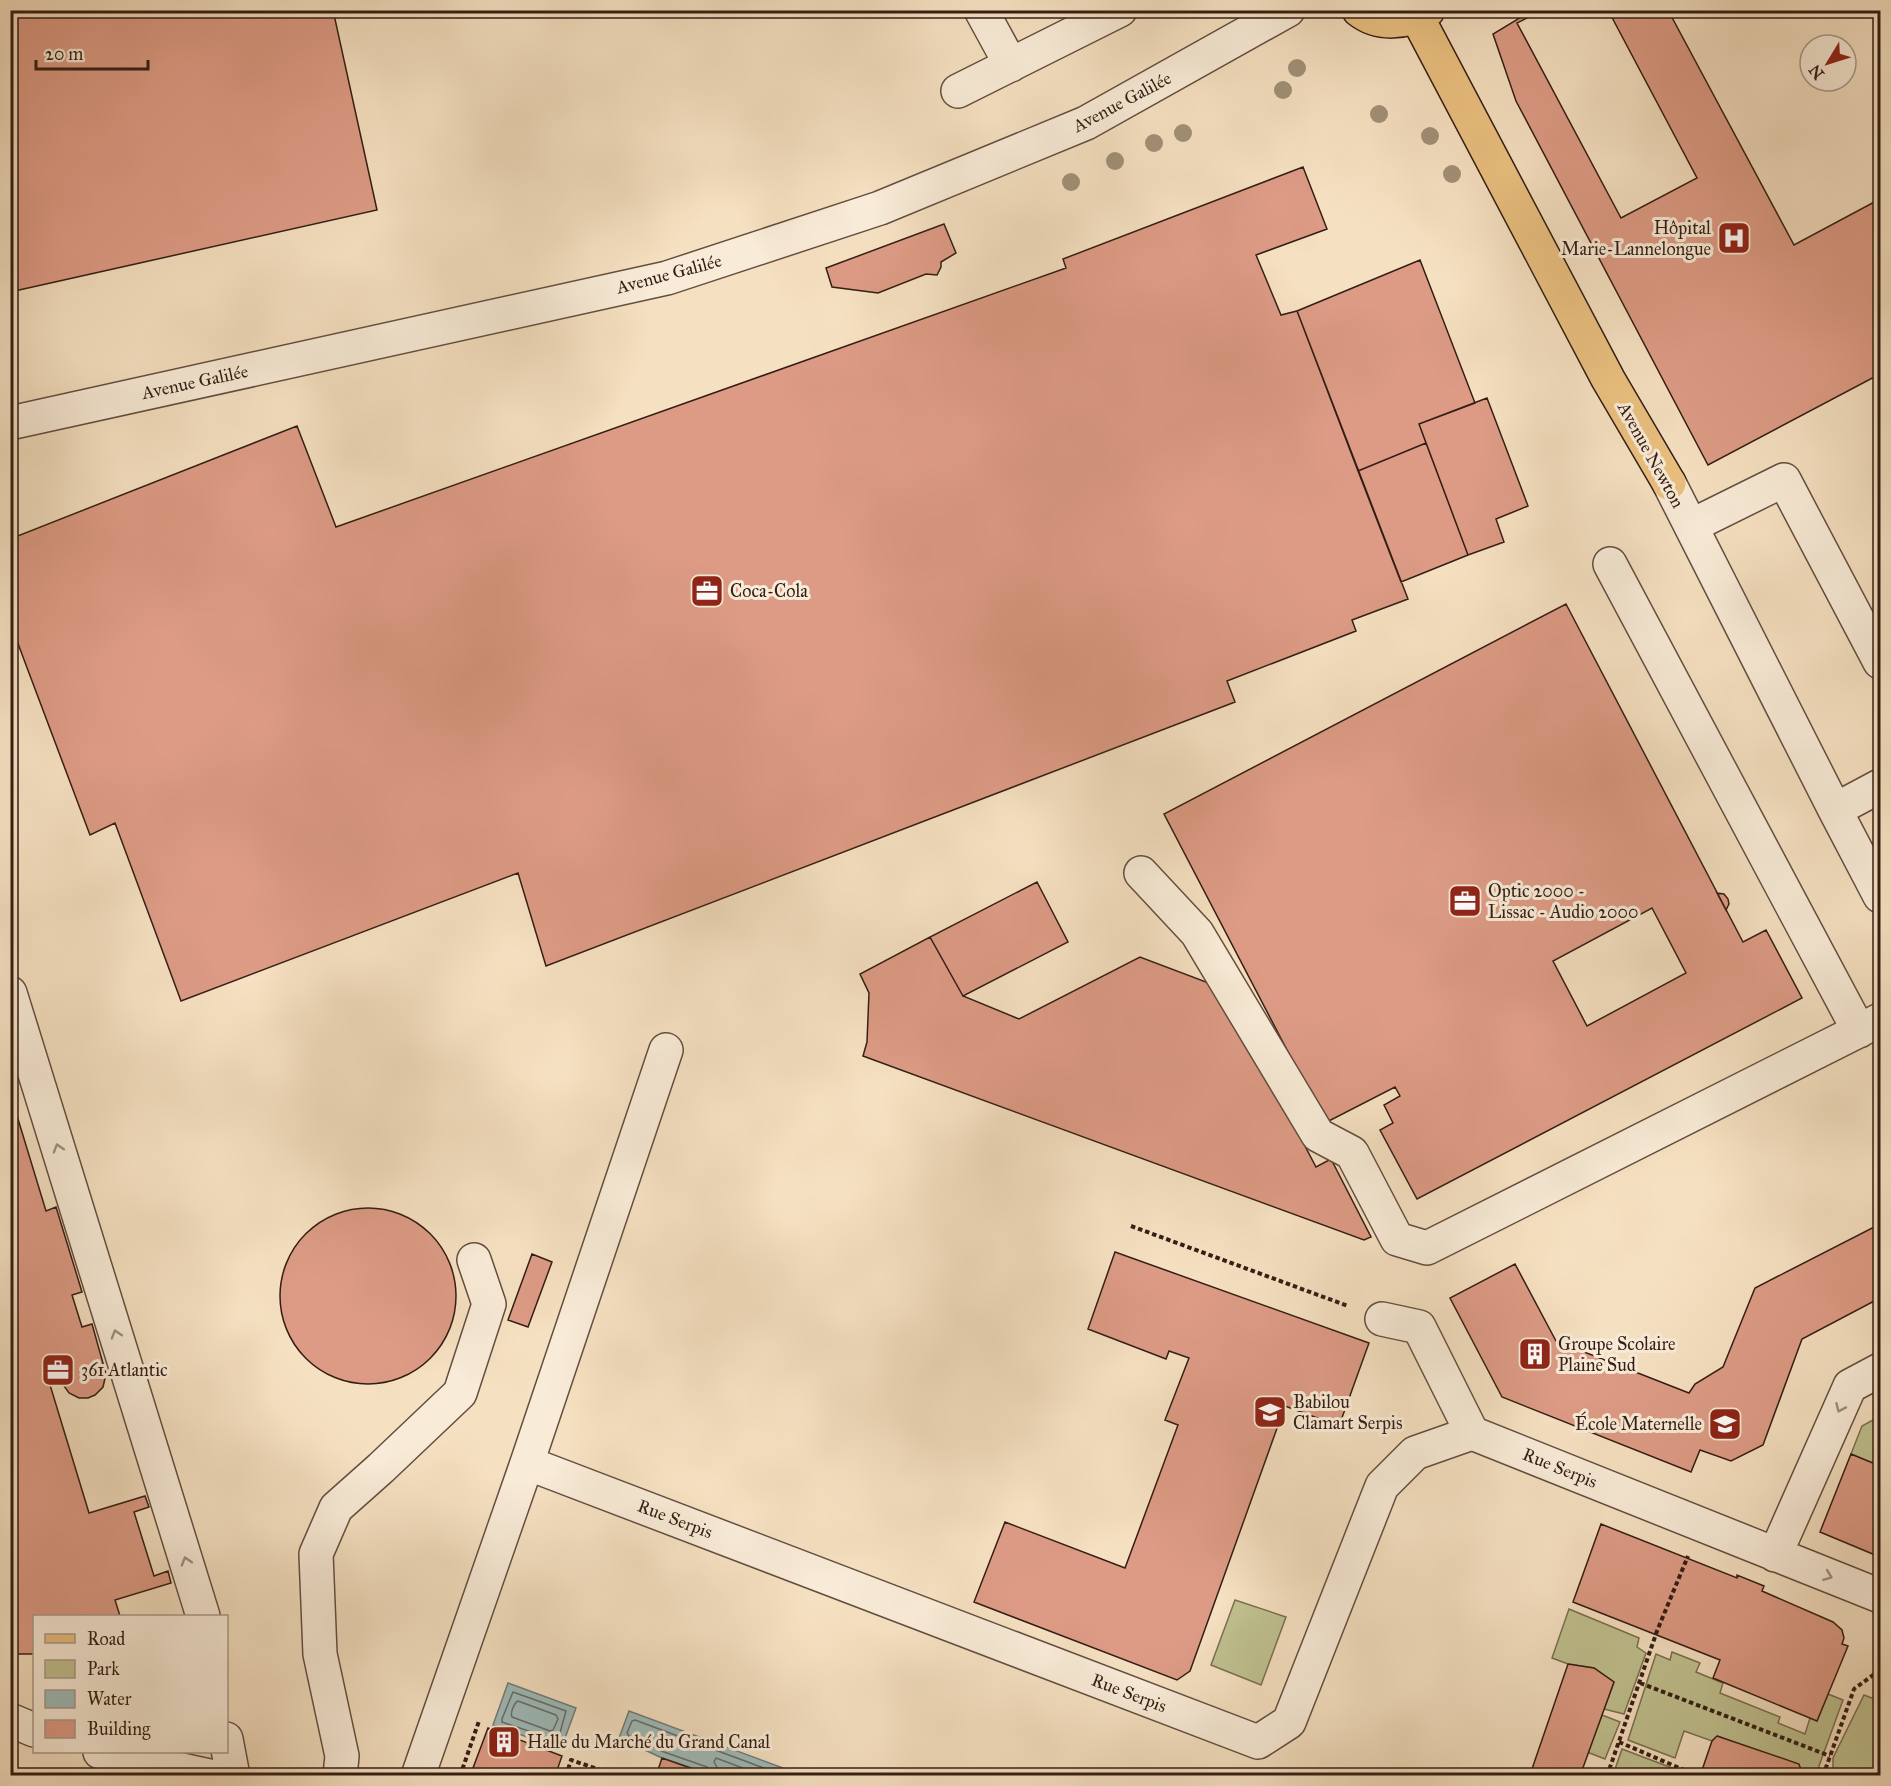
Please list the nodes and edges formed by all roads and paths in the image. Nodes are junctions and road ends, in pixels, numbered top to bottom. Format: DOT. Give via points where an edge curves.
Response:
graph roads {
  1 [pos="981,10"];
  2 [pos="1120,10"];
  3 [pos="1288,10"];
  4 [pos="1359,10"];
  5 [pos="1422,14"];
  6 [pos="1011,65"];
  7 [pos="958,91"];
  8 [pos="10,423"];
  9 [pos="1669,483"];
  10 [pos="1691,526"];
  11 [pos="1610,564"];
  12 [pos="1881,662"];
  13 [pos="1881,786"];
  14 [pos="1835,810"];
  15 [pos="1872,858"];
  16 [pos="1141,873"];
  17 [pos="1881,896"];
  18 [pos="10,993"];
  19 [pos="1870,1026"];
  20 [pos="666,1050"];
  21 [pos="1131,1226"];
  22 [pos="474,1260"];
  23 [pos="1382,1319"];
  24 [pos="1881,1370"];
  25 [pos="1472,1433"];
  26 [pos="527,1463"];
  27 [pos="1690,1549"];
  28 [pos="1775,1555"];
  29 [pos="1881,1596"];
  30 [pos="202,1615"];
  31 [pos="1881,1670"];
  32 [pos="1640,1683"];
  33 [pos="10,1720"];
  34 [pos="479,1721"];
  35 [pos="33,1730"];
  36 [pos="1619,1742"];
  37 [pos="228,1750"];
  38 [pos="105,1753"];
  39 [pos="1830,1756"];
  40 [pos="210,1776"];
  41 [pos="233,1776"];
  42 [pos="340,1776"];
  43 [pos="418,1776"];
  44 [pos="460,1776"];
  45 [pos="566,1776"];
  46 [pos="618,1776"];
  47 [pos="1607,1776"];
  48 [pos="1698,1776"];
  49 [pos="1823,1776"];
  1 -- 6 [label="street"];
  2 -- 6 [label="street"];
  3 -- 8 [label="street, Avenue Galilée" via="1086,123 880,208 667,278"];
  4 -- 5 [label="main road" via="1381,20 1399,22"];
  5 -- 9 [label="main road, Avenue Newton" via="1608,379"];
  6 -- 7 [label="street"];
  9 -- 10 [label="street, Avenue Newton"];
  10 -- 12 [label="street" via="1784,480"];
  10 -- 14 [label="street, Avenue Newton"];
  11 -- 19 [label="street"];
  13 -- 14 [label="street"];
  14 -- 15 [label="street, Avenue Newton"];
  15 -- 17 [label="street, Avenue Newton"];
  16 -- 19 [label="street" via="1197,933 1318,1135 1352,1153 1397,1239 1427,1248"];
  30 -- 18 [label="street, one-way"];
  20 -- 26 [label="street"];
  21 -- 23 [label="path"];
  22 -- 42 [label="street" via="489,1304 459,1393 336,1508 316,1554 320,1654 342,1756"];
  23 -- 25 [label="street" via="1419,1327"];
  24 -- 28 [label="street, one-way" via="1850,1386"];
  25 -- 26 [label="street, Rue Serpis" via="1415,1453 1382,1486 1289,1722 1258,1742"];
  25 -- 28 [label="street, Rue Serpis"];
  26 -- 43 [label="street"];
  27 -- 32 [label="path"];
  28 -- 29 [label="street, Rue Serpis, one-way"];
  31 -- 39 [label="path" via="1854,1689"];
  32 -- 36 [label="path"];
  32 -- 39 [label="path"];
  33 -- 35 [label="street"];
  34 -- 44 [label="path"];
  36 -- 47 [label="path"];
  36 -- 48 [label="path"];
  37 -- 41 [label="street"];
  38 -- 40 [label="street"];
  39 -- 49 [label="path"];
  45 -- 46 [label="path" via="571,1760"];
}
